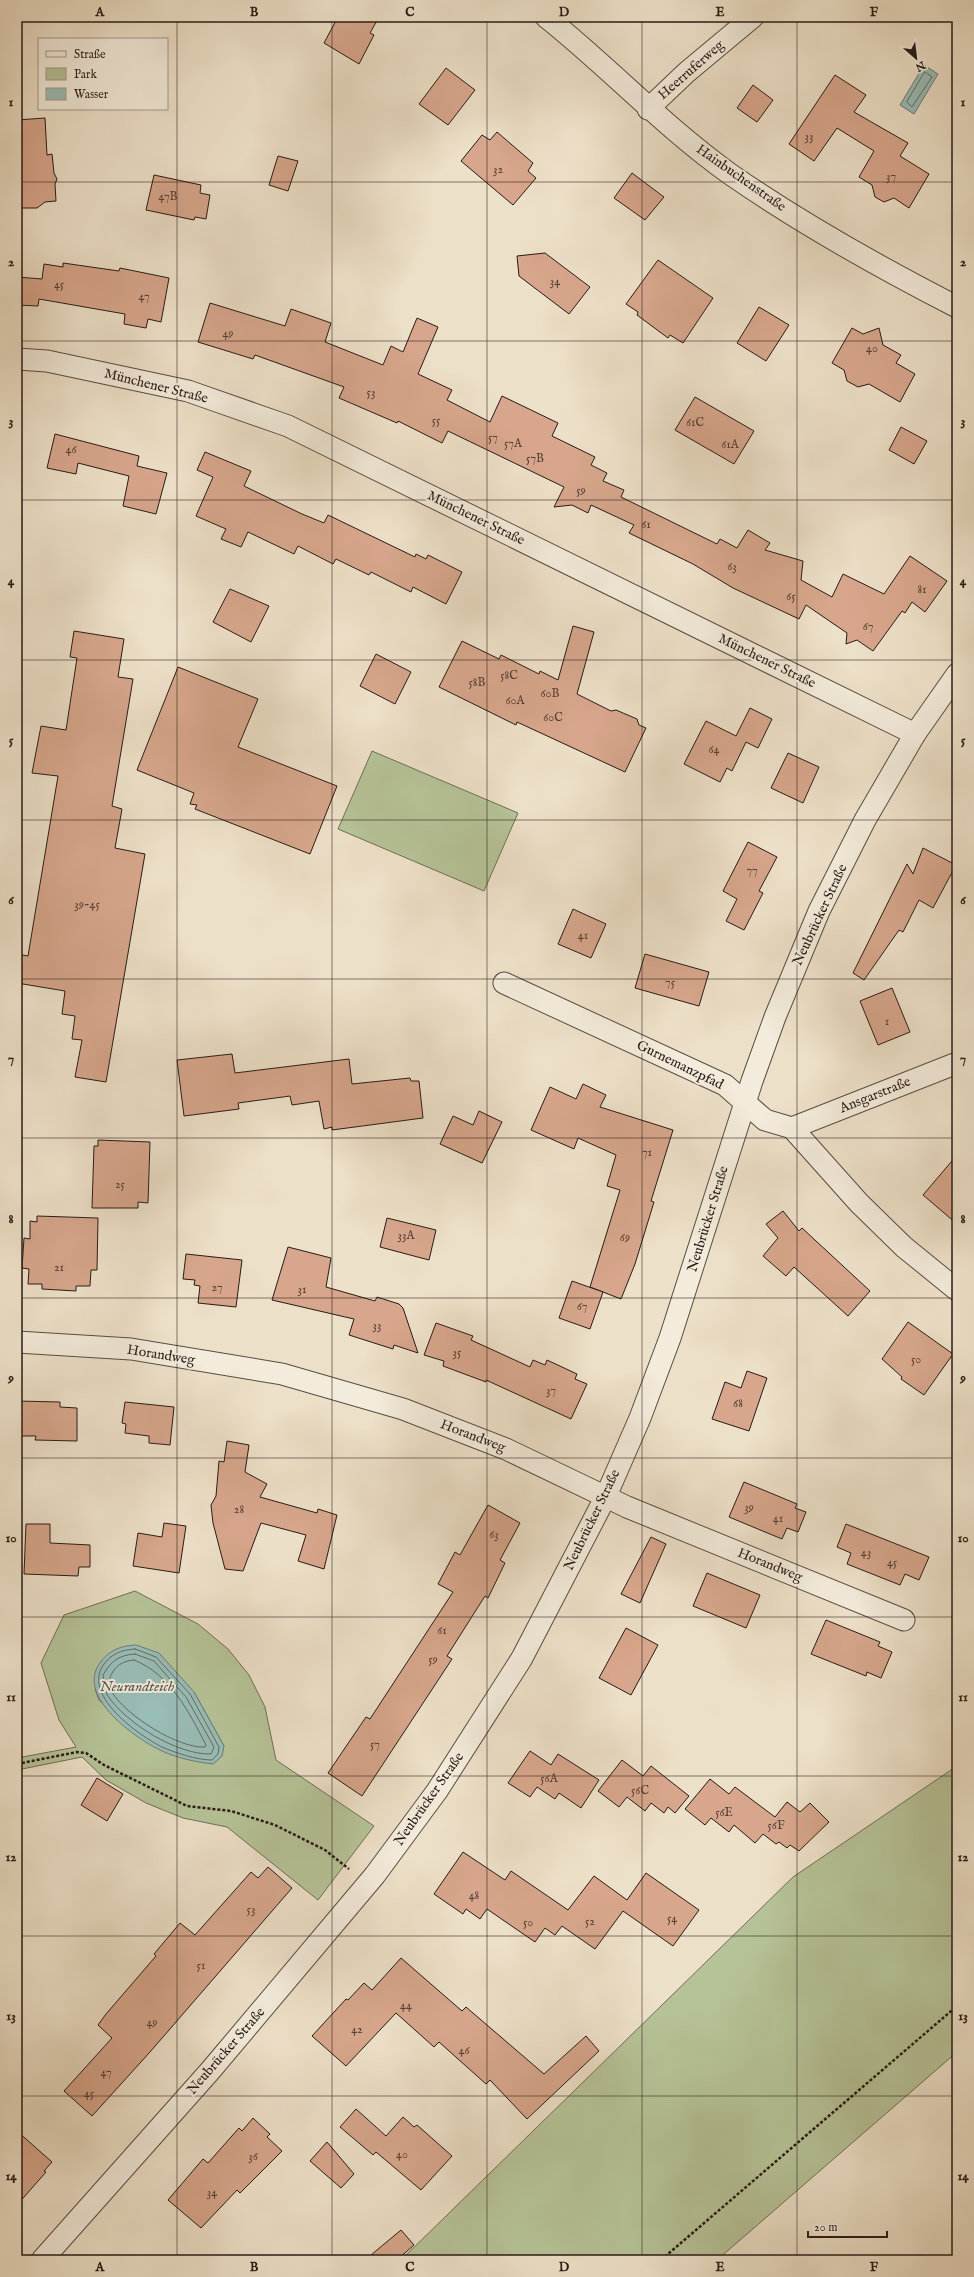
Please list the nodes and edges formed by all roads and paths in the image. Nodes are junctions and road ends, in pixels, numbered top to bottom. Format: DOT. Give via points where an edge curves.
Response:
graph roads {
  1 [pos="546,17"];
  2 [pos="753,17"];
  3 [pos="648,109"];
  4 [pos="957,307"];
  5 [pos="17,359"];
  6 [pos="957,674"];
  7 [pos="916,734"];
  8 [pos="504,983"];
  9 [pos="957,1063"];
  10 [pos="744,1103"];
  11 [pos="792,1128"];
  12 [pos="957,1290"];
  13 [pos="17,1342"];
  14 [pos="606,1496"];
  15 [pos="904,1620"];
  16 [pos="17,1764"];
  17 [pos="351,1870"];
  18 [pos="957,2006"];
  19 [pos="42,2260"];
  20 [pos="661,2260"];
  1 -- 3 [label="street, Hainbuchenstraße"];
  2 -- 3 [label="street, Heerruferweg" via="687,72"];
  3 -- 4 [label="street, Hainbuchenstraße" via="730,174 878,267"];
  5 -- 7 [label="street, Münchener Straße" via="48,361 188,391 288,426"];
  6 -- 7 [label="street, Neubrücker Straße"];
  7 -- 10 [label="street, Neubrücker Straße" via="865,820 820,911 775,1017"];
  8 -- 10 [label="street, Gurnemanzpfad" via="725,1085"];
  9 -- 11 [label="street, Ansgarstraße"];
  10 -- 11 [label="street, Gurnemanzpfad" via="765,1120"];
  10 -- 14 [label="street, Neubrücker Straße" via="670,1338 640,1418"];
  11 -- 12 [label="street" via="859,1203 904,1247"];
  13 -- 14 [label="street, Horandweg" via="131,1349 282,1374 403,1409 506,1449"];
  14 -- 15 [label="street, Horandweg" via="627,1507"];
  14 -- 19 [label="street, Neubrücker Straße" via="522,1658 437,1791 375,1875 210,2071"];
  16 -- 17 [label="path" via="77,1752 86,1753 104,1765 187,1806 231,1811 275,1825 325,1850"];
  18 -- 20 [label="path"];
}
